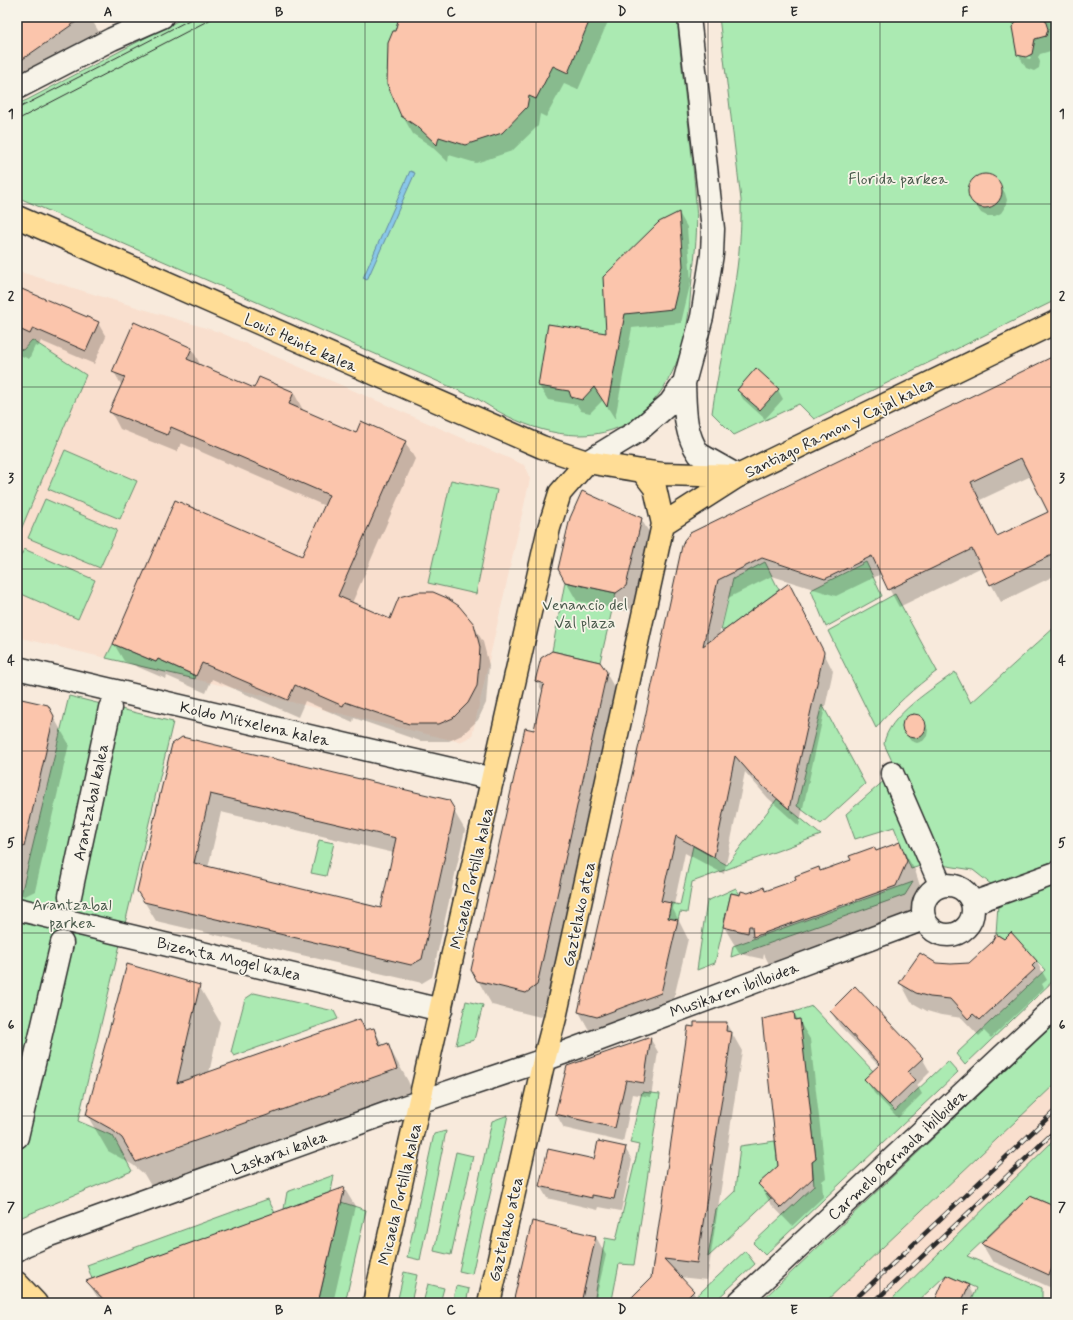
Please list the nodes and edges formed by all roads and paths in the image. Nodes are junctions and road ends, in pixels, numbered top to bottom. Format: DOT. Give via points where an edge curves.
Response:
graph roads {
  1 [pos="162,17"];
  2 [pos="689,17"];
  3 [pos="17,88"];
  4 [pos="17,218"];
  5 [pos="1056,322"];
  6 [pos="684,383"];
  7 [pos="586,462"];
  8 [pos="642,471"];
  9 [pos="738,476"];
  10 [pos="663,524"];
  11 [pos="17,668"];
  12 [pos="110,708"];
  13 [pos="892,773"];
  14 [pos="493,780"];
  15 [pos="1056,873"];
  16 [pos="941,886"];
  17 [pos="70,896"];
  18 [pos="973,903"];
  19 [pos="17,909"];
  20 [pos="924,919"];
  21 [pos="62,942"];
  22 [pos="1056,1006"];
  23 [pos="441,1010"];
  24 [pos="544,1060"];
  25 [pos="420,1102"];
  26 [pos="17,1137"];
  27 [pos="17,1250"];
  28 [pos="17,1283"];
  29 [pos="36,1303"];
  30 [pos="374,1303"];
  31 [pos="488,1303"];
  32 [pos="738,1303"];
  1 -- 3 [label="street" via="112,38"];
  2 -- 6 [label="street" via="713,228 712,254 702,317"];
  4 -- 7 [label="main road, Louis Heintz kalea" via="462,413 542,447"];
  5 -- 9 [label="main road, Santiago Ramon y Cajal kalea"];
  6 -- 7 [label="street" via="670,403 638,431"];
  6 -- 9 [label="street" via="685,418 696,450"];
  7 -- 8 [label="main road, Santiago Ramon y Cajal kalea"];
  7 -- 14 [label="main road, Micaela Portilla kalea" via="560,493 554,507"];
  8 -- 9 [label="main road, Santiago Ramon y Cajal kalea"];
  8 -- 10 [label="main road, Gaztelako atea" via="655,488"];
  9 -- 10 [label="main road"];
  10 -- 24 [label="main road, Gaztelako atea"];
  11 -- 14 [label="street, Koldo Mitxelena kalea"];
  12 -- 17 [label="street, Arantzabal kalea"];
  13 -- 16 [label="street"];
  14 -- 23 [label="main road, Micaela Portilla kalea"];
  15 -- 18 [label="street"];
  16 -- 18 [label="street" via="958,886 967,893"];
  16 -- 20 [label="street" via="927,896 923,907"];
  18 -- 20 [label="street" via="970,922 964,930 956,934 946,936 937,933"];
  19 -- 23 [label="street, Bizenta Mogel kalea"];
  20 -- 24 [label="street, Musikaren ibilbidea"];
  21 -- 26 [label="street"];
  22 -- 32 [label="street, Carmelo Bernaola ibilbidea"];
  23 -- 25 [label="main road, Micaela Portilla kalea"];
  24 -- 25 [label="street, Laskarai kalea"];
  24 -- 31 [label="main road, Gaztelako atea"];
  25 -- 27 [label="street, Laskarai kalea" via="44,1237"];
  25 -- 30 [label="main road, Micaela Portilla kalea"];
  28 -- 29 [label="main road"];
}
